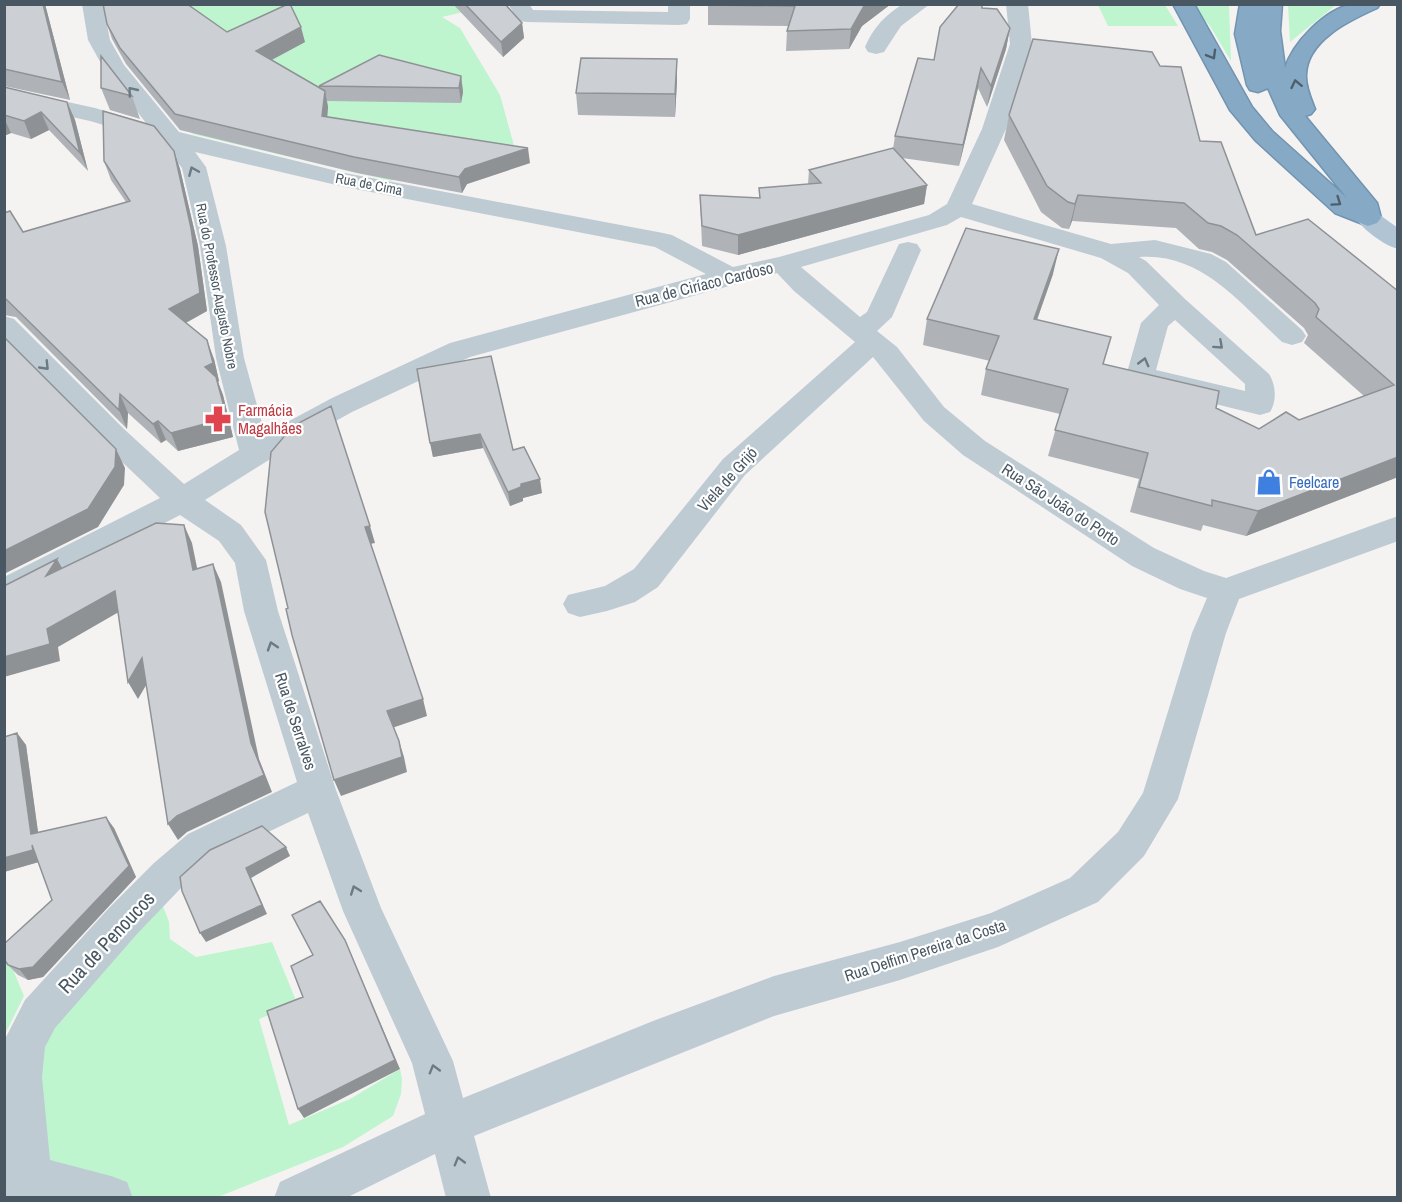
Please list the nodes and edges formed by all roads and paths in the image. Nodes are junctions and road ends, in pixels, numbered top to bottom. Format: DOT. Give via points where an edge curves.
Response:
graph roads {
  1 [pos="92,4"];
  2 [pos="518,4"];
  3 [pos="679,4"];
  4 [pos="920,4"];
  5 [pos="1017,4"];
  6 [pos="1183,4"];
  7 [pos="1251,4"];
  8 [pos="1271,4"];
  9 [pos="1370,4"];
  10 [pos="876,47"];
  11 [pos="4,95"];
  12 [pos="167,137"];
  13 [pos="1313,140"];
  14 [pos="1297,166"];
  15 [pos="958,208"];
  16 [pos="1368,218"];
  17 [pos="1398,241"];
  18 [pos="908,250"];
  19 [pos="1110,252"];
  20 [pos="783,264"];
  21 [pos="730,276"];
  22 [pos="1175,306"];
  23 [pos="4,325"];
  24 [pos="866,336"];
  25 [pos="1292,336"];
  26 [pos="255,453"];
  27 [pos="182,500"];
  28 [pos="1398,528"];
  29 [pos="1226,591"];
  30 [pos="4,592"];
  31 [pos="580,604"];
  32 [pos="318,790"];
  33 [pos="449,1125"];
  34 [pos="17,1176"];
  35 [pos="111,1197"];
  36 [pos="296,1197"];
  37 [pos="470,1197"];
  12 -- 1 [label="street, Rua do Professor Augusto Nobre, one-way" via="114,67 99,40"];
  2 -- 3 [label="street" via="527,16 679,19"];
  4 -- 10 [label="street" via="886,27"];
  5 -- 15 [label="street" via="1021,44 994,129"];
  6 -- 14 [label="highway, one-way" via="1242,110"];
  7 -- 14 [label="highway" via="1246,34 1252,65 1265,109"];
  8 -- 13 [label="highway" via="1271,54 1281,96"];
  13 -- 9 [label="highway, one-way" via="1294,74 1301,56 1325,28"];
  11 -- 12 [label="street, Rua de Cima" via="95,115"];
  12 -- 21 [label="street, Rua de Cima" via="345,180 663,241"];
  26 -- 12 [label="street, Rua do Professor Augusto Nobre, one-way" via="230,358 213,246 194,167"];
  13 -- 16 [label="highway" via="1364,203"];
  14 -- 16 [label="highway, one-way" via="1344,208"];
  15 -- 19 [label="street"];
  15 -- 20 [label="street, Rua de Ciríaco Cardoso" via="938,220"];
  16 -- 17 [label="main road"];
  18 -- 24 [label="street, Viela de Grijó"];
  19 -- 22 [label="street" via="1137,267"];
  19 -- 25 [label="street" via="1155,248 1202,260 1217,268"];
  20 -- 21 [label="street, Rua de Ciríaco Cardoso"];
  20 -- 24 [label="street, Rua São João do Porto"];
  21 -- 26 [label="street, Rua de Ciríaco Cardoso" via="460,350 342,405"];
  23 -- 27 [label="street, Rua de Serralves, one-way"];
  24 -- 29 [label="street, Rua São João do Porto" via="887,354 934,414 974,448 1143,558"];
  24 -- 31 [label="street, Viela de Grijó" via="734,467 646,578 630,592"];
  26 -- 27 [label="street, Rua de Ciríaco Cardoso"];
  27 -- 30 [label="street, Rua de Ciríaco Cardoso"];
  32 -- 27 [label="street, Rua de Serralves, one-way" via="261,611 250,560 230,533"];
  28 -- 29 [label="street"];
  29 -- 33 [label="street, Rua Delfim Pereira da Costa" via="1209,633 1160,799 1131,844 1084,890 998,929 774,996"];
  33 -- 32 [label="street, Rua de Serralves, one-way" via="432,1061 363,911"];
  32 -- 34 [label="street, Rua de Penoucos" via="201,846 115,930 40,1014 24,1044"];
  33 -- 36 [label="street, Rua Delfim Pereira da Costa"];
  37 -- 33 [label="street, Rua de Serralves, one-way"];
  34 -- 35 [label="street"];
}
